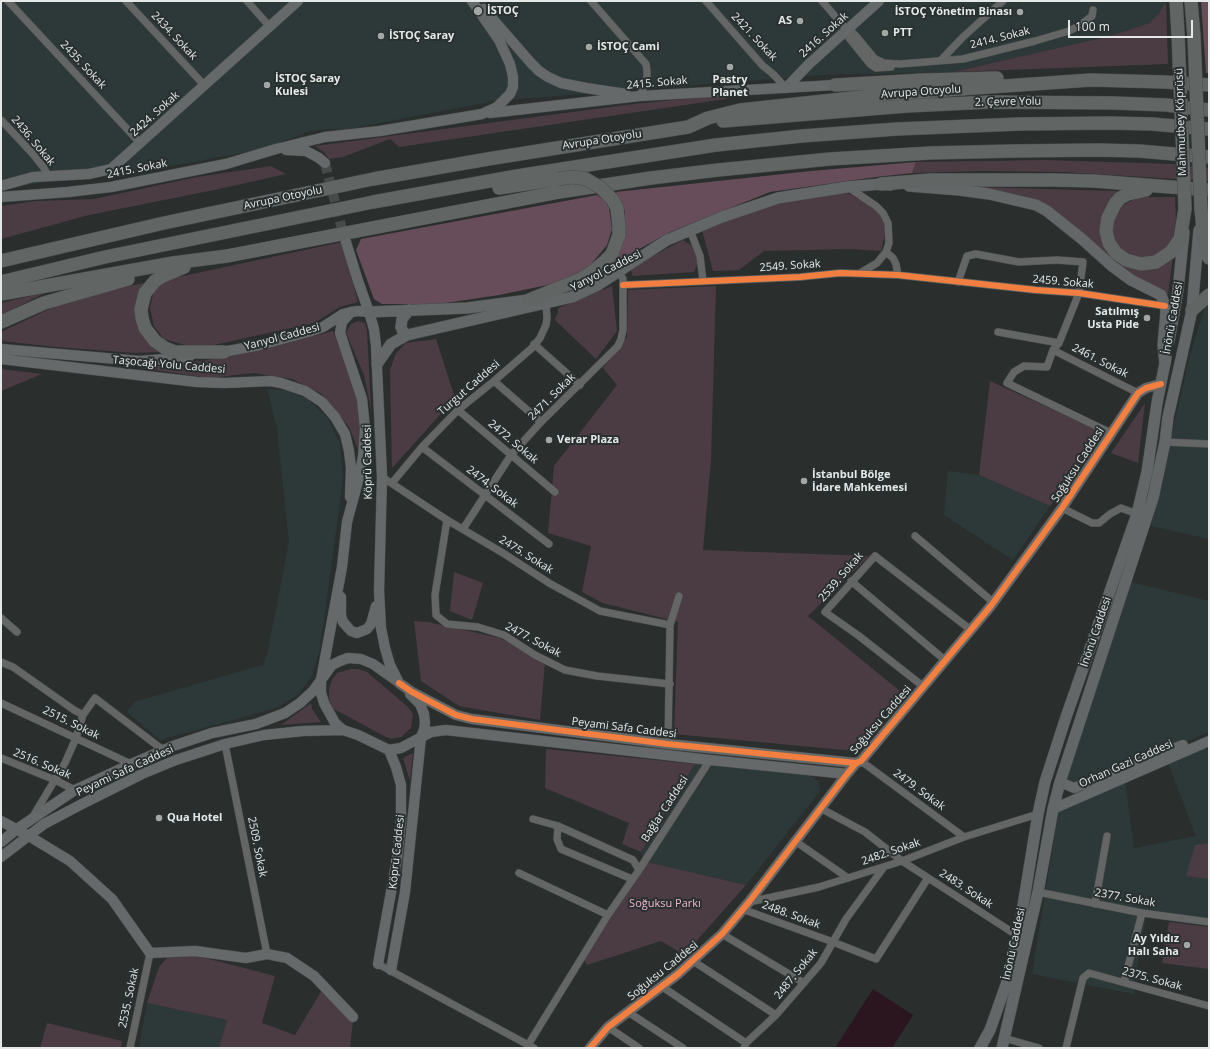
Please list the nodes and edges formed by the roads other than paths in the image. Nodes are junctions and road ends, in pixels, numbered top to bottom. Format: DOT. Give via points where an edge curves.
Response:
graph roads {
  1 [pos="8,1"];
  2 [pos="126,1"];
  3 [pos="247,1"];
  4 [pos="298,1"];
  5 [pos="473,1"];
  6 [pos="591,1"];
  7 [pos="706,1"];
  8 [pos="822,1"];
  9 [pos="879,1"];
  10 [pos="1003,1"];
  11 [pos="1176,1"];
  12 [pos="1191,1"];
  13 [pos="1093,10"];
  14 [pos="270,27"];
  15 [pos="847,30"];
  16 [pos="941,60"];
  17 [pos="1091,80"];
  18 [pos="835,85"];
  19 [pos="1209,85"];
  20 [pos="205,86"];
  21 [pos="786,88"];
  22 [pos="640,96"];
  23 [pos="1209,110"];
  24 [pos="482,114"];
  25 [pos="1,120"];
  26 [pos="688,127"];
  27 [pos="1209,129"];
  28 [pos="141,144"];
  29 [pos="276,149"];
  30 [pos="1209,157"];
  31 [pos="325,163"];
  32 [pos="48,176"];
  33 [pos="881,184"];
  34 [pos="1,186"];
  35 [pos="847,187"];
  36 [pos="1176,187"];
  37 [pos="445,188"];
  38 [pos="1209,190"];
  39 [pos="1,197"];
  40 [pos="1185,209"];
  41 [pos="1201,209"];
  42 [pos="690,230"];
  43 [pos="666,240"];
  44 [pos="346,242"];
  45 [pos="886,252"];
  46 [pos="227,256"];
  47 [pos="1209,258"];
  48 [pos="1,261"];
  49 [pos="184,267"];
  50 [pos="619,272"];
  51 [pos="860,273"];
  52 [pos="898,275"];
  53 [pos="703,280"];
  54 [pos="1,282"];
  55 [pos="958,282"];
  56 [pos="623,285"];
  57 [pos="1079,293"];
  58 [pos="1,294"];
  59 [pos="1209,296"];
  60 [pos="529,300"];
  61 [pos="546,304"];
  62 [pos="1165,306"];
  63 [pos="409,310"];
  64 [pos="1192,310"];
  65 [pos="351,312"];
  66 [pos="370,312"];
  67 [pos="1,322"];
  68 [pos="998,332"];
  69 [pos="407,336"];
  70 [pos="1060,343"];
  71 [pos="534,344"];
  72 [pos="1,349"];
  73 [pos="1053,350"];
  74 [pos="224,352"];
  75 [pos="1,359"];
  76 [pos="377,364"];
  77 [pos="1165,364"];
  78 [pos="494,381"];
  79 [pos="580,384"];
  80 [pos="1161,384"];
  81 [pos="1138,392"];
  82 [pos="458,410"];
  83 [pos="540,422"];
  84 [pos="1111,433"];
  85 [pos="1165,442"];
  86 [pos="1209,444"];
  87 [pos="422,447"];
  88 [pos="511,455"];
  89 [pos="382,477"];
  90 [pos="392,483"];
  91 [pos="555,492"];
  92 [pos="484,494"];
  93 [pos="1062,508"];
  94 [pos="1137,514"];
  95 [pos="447,520"];
  96 [pos="348,522"];
  97 [pos="463,529"];
  98 [pos="914,536"];
  99 [pos="549,544"];
  100 [pos="342,567"];
  101 [pos="851,581"];
  102 [pos="379,591"];
  103 [pos="679,596"];
  104 [pos="993,602"];
  105 [pos="1,618"];
  106 [pos="670,625"];
  107 [pos="971,630"];
  108 [pos="17,632"];
  109 [pos="946,661"];
  110 [pos="1,662"];
  111 [pos="321,680"];
  112 [pos="399,683"];
  113 [pos="670,684"];
  114 [pos="924,686"];
  115 [pos="1,703"];
  116 [pos="83,715"];
  117 [pos="343,730"];
  118 [pos="421,737"];
  119 [pos="76,738"];
  120 [pos="1208,741"];
  121 [pos="225,744"];
  122 [pos="668,744"];
  123 [pos="163,750"];
  124 [pos="389,750"];
  125 [pos="1,758"];
  126 [pos="710,760"];
  127 [pos="858,762"];
  128 [pos="131,764"];
  129 [pos="847,774"];
  130 [pos="55,780"];
  131 [pos="1060,782"];
  132 [pos="74,790"];
  133 [pos="820,808"];
  134 [pos="1054,808"];
  135 [pos="1038,814"];
  136 [pos="533,819"];
  137 [pos="1,821"];
  138 [pos="29,822"];
  139 [pos="558,826"];
  140 [pos="17,829"];
  141 [pos="28,836"];
  142 [pos="1107,836"];
  143 [pos="964,837"];
  144 [pos="795,841"];
  145 [pos="1,842"];
  146 [pos="1,857"];
  147 [pos="902,861"];
  148 [pos="884,867"];
  149 [pos="639,870"];
  150 [pos="519,873"];
  151 [pos="848,878"];
  152 [pos="928,878"];
  153 [pos="632,879"];
  154 [pos="1038,892"];
  155 [pos="1095,904"];
  156 [pos="745,906"];
  157 [pos="1142,912"];
  158 [pos="608,915"];
  159 [pos="1209,922"];
  160 [pos="722,934"];
  161 [pos="1018,936"];
  162 [pos="833,942"];
  163 [pos="150,953"];
  164 [pos="267,954"];
  165 [pos="693,961"];
  166 [pos="378,964"];
  167 [pos="391,970"];
  168 [pos="1124,982"];
  169 [pos="804,983"];
  170 [pos="661,986"];
  171 [pos="1209,1006"];
  172 [pos="628,1012"];
  173 [pos="776,1015"];
  174 [pos="353,1016"];
  175 [pos="608,1027"];
  176 [pos="1003,1043"];
  177 [pos="745,1045"];
  178 [pos="531,1046"];
  179 [pos="130,1048"];
  180 [pos="590,1048"];
  181 [pos="639,1048"];
  182 [pos="683,1048"];
  183 [pos="980,1048"];
  184 [pos="1039,1048"];
  185 [pos="1066,1048"];
  1 -- 28 [label="street, 2435. Sokak"];
  2 -- 20 [label="street, 2434. Sokak"];
  3 -- 14 [label="street"];
  4 -- 14 [label="main road, 2424. Sokak"];
  5 -- 22 [label="main road" via="484,9 531,63 548,77 561,83"];
  5 -- 24 [label="main road" via="499,40 513,77 510,94 497,107"];
  6 -- 22 [label="street" via="646,64 647,77"];
  7 -- 21 [label="street, 2421. Sokak" via="762,65"];
  8 -- 15 [label="street, 2414. Sokak"];
  9 -- 15 [label="main road, 2416. Sokak"];
  10 -- 16 [label="street"];
  11 -- 40 [label="highway, Mahmutbey Köprüsü, bridge"];
  12 -- 41 [label="highway, Mahmutbey Köprüsü, bridge"];
  13 -- 16 [label="street, 2414. Sokak" via="1092,16 1069,31 979,55"];
  14 -- 20 [label="main road, 2424. Sokak"];
  15 -- 16 [label="street, 2414. Sokak" via="856,36 875,59 884,63"];
  15 -- 21 [label="main road, 2416. Sokak"];
  17 -- 18 [label="highway" via="1066,77"];
  17 -- 19 [label="highway, Avrupa Otoyolu"];
  17 -- 26 [label="highway, Avrupa Otoyolu" via="889,94 781,105 740,110 708,118"];
  18 -- 21 [label="main road, 2415. Sokak"];
  20 -- 28 [label="main road, 2424. Sokak"];
  21 -- 22 [label="main road, 2415. Sokak"];
  22 -- 24 [label="main road, 2415. Sokak"];
  23 -- 26 [label="highway, 2. Çevre Yolu" via="1114,103 947,103 756,118"];
  24 -- 29 [label="main road, 2415. Sokak" via="325,138"];
  25 -- 32 [label="street, 2436. Sokak" via="32,153"];
  26 -- 48 [label="highway, Avrupa Otoyolu" via="373,179 164,223"];
  27 -- 37 [label="highway, Avrupa Otoyolu" via="1152,124 1064,123 852,132 716,145"];
  28 -- 32 [label="main road, 2424. Sokak" via="111,169 89,174"];
  29 -- 31 [label="main road" via="306,152"];
  29 -- 39 [label="main road, 2415. Sokak" via="226,164 111,187"];
  30 -- 46 [label="highway" via="1098,150 930,153 718,170 559,192"];
  32 -- 34 [label="main road, 2424. Sokak"];
  33 -- 35 [label="main road"];
  33 -- 36 [label="highway" via="930,180 1016,179"];
  33 -- 62 [label="main road" via="989,194 1036,205 1082,239 1112,266 1161,295"];
  35 -- 42 [label="main road" via="778,198"];
  35 -- 45 [label="street" via="883,213 888,223 889,243"];
  36 -- 38 [label="highway"];
  36 -- 40 [label="highway, Mahmutbey Köprüsü" via="1138,191 1120,198 1108,218 1106,232 1109,243 1116,253 1126,260 1141,264 1156,262 1171,252 1180,239"];
  37 -- 54 [label="highway, Avrupa Otoyolu" via="106,257"];
  37 -- 60 [label="highway, bridge" via="484,189 573,177 586,179 601,188 612,199 619,226 612,254 581,279"];
  40 -- 77 [label="main road, İnönü Caddesi" via="1180,276"];
  41 -- 47 [label="highway, Mahmutbey Köprüsü" via="1205,249"];
  41 -- 64 [label="main road, İnönü Caddesi"];
  42 -- 43 [label="main road"];
  42 -- 53 [label="street" via="700,256"];
  43 -- 50 [label="main road"];
  43 -- 60 [label="main road, Yanyol Caddesi" via="582,285"];
  44 -- 66 [label="main road, Köprü Caddesi"];
  45 -- 51 [label="street" via="877,263"];
  45 -- 52 [label="street" via="896,264"];
  46 -- 49 [label="highway"];
  46 -- 58 [label="highway" via="173,263"];
  49 -- 67 [label="highway" via="62,297"];
  49 -- 74 [label="highway" via="155,281 145,293 141,309 145,328 155,341 175,352"];
  50 -- 56 [label="street, 2471. Sokak"];
  50 -- 61 [label="main road" via="572,297"];
  51 -- 52 [label="street, 2549. Sokak"];
  51 -- 53 [label="street, 2549. Sokak"];
  52 -- 55 [label="street, 2549. Sokak"];
  53 -- 56 [label="street, 2549. Sokak"];
  55 -- 57 [label="street, 2459. Sokak"];
  55 -- 57 [label="street" via="967,256 976,254 1019,262 1083,262"];
  56 -- 79 [label="street, 2471. Sokak" via="623,330 618,346"];
  57 -- 62 [label="street, 2459. Sokak"];
  57 -- 70 [label="street"];
  59 -- 64 [label="highway"];
  60 -- 63 [label="main road, Yanyol Caddesi" via="467,308"];
  61 -- 69 [label="main road"];
  61 -- 71 [label="street, Turgut Caddesi" via="546,325"];
  62 -- 77 [label="main road"];
  63 -- 66 [label="main road, Yanyol Caddesi"];
  63 -- 69 [label="main road" via="402,319 403,332"];
  64 -- 85 [label="main road, İnönü Caddesi" via="1168,417"];
  65 -- 66 [label="main road, Yanyol Caddesi"];
  65 -- 74 [label="main road, Yanyol Caddesi" via="343,314 324,327"];
  65 -- 96 [label="main road, Köprü Caddesi" via="342,322 340,333 362,399 365,428 363,457"];
  66 -- 76 [label="main road, Köprü Caddesi"];
  68 -- 70 [label="street"];
  69 -- 76 [label="main road" via="391,344"];
  70 -- 73 [label="street"];
  71 -- 78 [label="street, Turgut Caddesi"];
  71 -- 79 [label="street"];
  72 -- 74 [label="main road, Yanyol Caddesi" via="140,361"];
  73 -- 81 [label="street, 2461. Sokak"];
  73 -- 84 [label="street" via="1047,367 1024,366 1014,372 1007,383"];
  75 -- 96 [label="main road, Taşocağı Yolu Caddesi" via="168,379 225,383 271,381 305,391 322,402 345,434 351,468"];
  76 -- 89 [label="main road, Köprü Caddesi"];
  77 -- 80 [label="main road, İnönü Caddesi"];
  78 -- 82 [label="street, Turgut Caddesi"];
  78 -- 83 [label="street"];
  79 -- 83 [label="street, 2471. Sokak"];
  80 -- 81 [label="main road"];
  80 -- 94 [label="main road, İnönü Caddesi" via="1147,472"];
  81 -- 84 [label="main road, Soğuksu Caddesi"];
  82 -- 87 [label="street, Turgut Caddesi"];
  82 -- 88 [label="street, 2472. Sokak"];
  83 -- 88 [label="street, 2471. Sokak"];
  84 -- 93 [label="main road, Soğuksu Caddesi"];
  85 -- 86 [label="street"];
  85 -- 131 [label="main road, İnönü Caddesi" via="1152,498"];
  87 -- 90 [label="street, Turgut Caddesi"];
  87 -- 92 [label="street, 2474. Sokak"];
  88 -- 91 [label="street, 2472. Sokak"];
  88 -- 92 [label="street, 2471. Sokak"];
  89 -- 90 [label="street, 2475. Sokak"];
  89 -- 102 [label="main road, Köprü Caddesi"];
  90 -- 95 [label="street, 2475. Sokak"];
  92 -- 97 [label="street, 2471. Sokak"];
  92 -- 99 [label="street, 2474. Sokak"];
  93 -- 94 [label="street" via="1092,523 1099,523 1121,508"];
  93 -- 104 [label="main road, Soğuksu Caddesi"];
  94 -- 135 [label="main road, İnönü Caddesi" via="1065,720 1045,782"];
  95 -- 97 [label="street, 2475. Sokak"];
  95 -- 113 [label="street, 2477. Sokak" via="435,595 436,615 447,624 478,627 504,635 565,670"];
  96 -- 100 [label="main road, Köprü Caddesi"];
  97 -- 106 [label="street, 2475. Sokak" via="549,583 600,611"];
  98 -- 104 [label="street"];
  100 -- 102 [label="main road" via="341,615 343,622 351,631 357,634 371,624"];
  100 -- 111 [label="main road, Köprü Caddesi"];
  101 -- 107 [label="street, 2539. Sokak" via="875,556"];
  101 -- 109 [label="street"];
  101 -- 114 [label="street, 2539. Sokak" via="825,612"];
  102 -- 112 [label="main road, Köprü Caddesi" via="385,648"];
  103 -- 106 [label="street"];
  104 -- 107 [label="main road, Soğuksu Caddesi"];
  105 -- 108 [label="street"];
  106 -- 113 [label="street"];
  107 -- 109 [label="main road, Soğuksu Caddesi"];
  109 -- 114 [label="main road, Soğuksu Caddesi"];
  110 -- 116 [label="street" via="13,667"];
  111 -- 112 [label="main road" via="332,665 348,658 361,659 373,664"];
  111 -- 117 [label="main road" via="324,703 335,723"];
  111 -- 123 [label="main road" via="300,703 285,713 256,724 212,733"];
  112 -- 118 [label="main road" via="420,704 424,714 424,730"];
  112 -- 122 [label="main road, Peyami Safa Caddesi" via="456,716 472,720"];
  113 -- 122 [label="street"];
  114 -- 127 [label="main road, Soğuksu Caddesi"];
  115 -- 119 [label="street, 2515. Sokak"];
  116 -- 119 [label="street"];
  116 -- 123 [label="street" via="95,698"];
  117 -- 121 [label="main road, Peyami Safa Caddesi" via="264,735"];
  117 -- 124 [label="main road"];
  118 -- 124 [label="main road" via="401,748"];
  118 -- 126 [label="main road, Peyami Safa Caddesi" via="431,732 446,730"];
  118 -- 167 [label="main road, Köprü Caddesi" via="405,892"];
  119 -- 128 [label="street, 2515. Sokak"];
  119 -- 130 [label="street"];
  120 -- 131 [label="main road, Orhan Gazi Caddesi" via="1074,788"];
  120 -- 134 [label="main road, Orhan Gazi Caddesi"];
  121 -- 141 [label="main road, Peyami Safa Caddesi" via="142,774 44,824"];
  121 -- 164 [label="street, 2509. Sokak"];
  122 -- 127 [label="main road, Peyami Safa Caddesi"];
  123 -- 128 [label="main road"];
  124 -- 166 [label="main road, Köprü Caddesi" via="401,785 401,819 397,859"];
  125 -- 130 [label="street, 2516. Sokak"];
  126 -- 129 [label="main road, Peyami Safa Caddesi"];
  126 -- 149 [label="street, Bağlar Caddesi"];
  127 -- 129 [label="main road, Soğuksu Caddesi"];
  127 -- 143 [label="street, 2479. Sokak"];
  128 -- 132 [label="main road"];
  129 -- 133 [label="main road, Soğuksu Caddesi"];
  130 -- 132 [label="street, 2516. Sokak"];
  130 -- 138 [label="street"];
  131 -- 134 [label="main road, İnönü Caddesi"];
  132 -- 138 [label="main road"];
  133 -- 144 [label="main road, Soğuksu Caddesi"];
  133 -- 147 [label="street, 2483. Sokak" via="865,832"];
  134 -- 154 [label="main road, İnönü Caddesi"];
  135 -- 143 [label="street, 2482. Sokak"];
  135 -- 161 [label="main road, İnönü Caddesi"];
  136 -- 139 [label="street"];
  137 -- 140 [label="main road"];
  138 -- 140 [label="main road"];
  139 -- 149 [label="street" via="633,860"];
  139 -- 153 [label="street" via="557,839 561,849"];
  140 -- 141 [label="main road"];
  140 -- 145 [label="main road"];
  141 -- 146 [label="main road, Peyami Safa Caddesi"];
  141 -- 163 [label="main road" via="70,861 112,899"];
  142 -- 155 [label="street"];
  143 -- 147 [label="street, 2482. Sokak"];
  144 -- 151 [label="street"];
  144 -- 156 [label="main road, Soğuksu Caddesi"];
  147 -- 148 [label="street, 2482. Sokak"];
  147 -- 152 [label="street, 2483. Sokak"];
  148 -- 151 [label="street, 2482. Sokak"];
  148 -- 162 [label="street, 2487. Sokak" via="846,919"];
  149 -- 153 [label="street, Bağlar Caddesi"];
  150 -- 158 [label="street"];
  151 -- 156 [label="street, 2482. Sokak"];
  152 -- 161 [label="street, 2483. Sokak"];
  152 -- 162 [label="street, 2488. Sokak" via="876,959"];
  153 -- 158 [label="street, Bağlar Caddesi"];
  154 -- 155 [label="street, 2377. Sokak"];
  154 -- 176 [label="main road, İnönü Caddesi"];
  155 -- 157 [label="street, 2377. Sokak"];
  156 -- 160 [label="main road, Soğuksu Caddesi"];
  156 -- 162 [label="street, 2488. Sokak"];
  157 -- 159 [label="street, 2377. Sokak"];
  157 -- 168 [label="street"];
  158 -- 178 [label="street, Bağlar Caddesi"];
  160 -- 165 [label="main road, Soğuksu Caddesi"];
  160 -- 169 [label="street"];
  161 -- 183 [label="main road, İnönü Caddesi" via="1008,979 990,1030"];
  162 -- 169 [label="street, 2487. Sokak" via="821,963"];
  163 -- 164 [label="main road" via="195,951 246,958"];
  163 -- 179 [label="street, 2535. Sokak"];
  164 -- 174 [label="main road" via="287,958 314,976"];
  165 -- 170 [label="main road, Soğuksu Caddesi"];
  165 -- 173 [label="street"];
  166 -- 167 [label="street"];
  167 -- 178 [label="street"];
  168 -- 171 [label="street, 2375. Sokak"];
  168 -- 185 [label="street, 2375. Sokak" via="1089,973 1083,978"];
  169 -- 173 [label="street, 2487. Sokak"];
  170 -- 172 [label="main road, Soğuksu Caddesi"];
  170 -- 177 [label="street"];
  172 -- 175 [label="main road, Soğuksu Caddesi"];
  172 -- 182 [label="street"];
  173 -- 177 [label="street, 2487. Sokak"];
  175 -- 180 [label="main road, Soğuksu Caddesi"];
  175 -- 181 [label="street"];
  176 -- 184 [label="street"];
}
